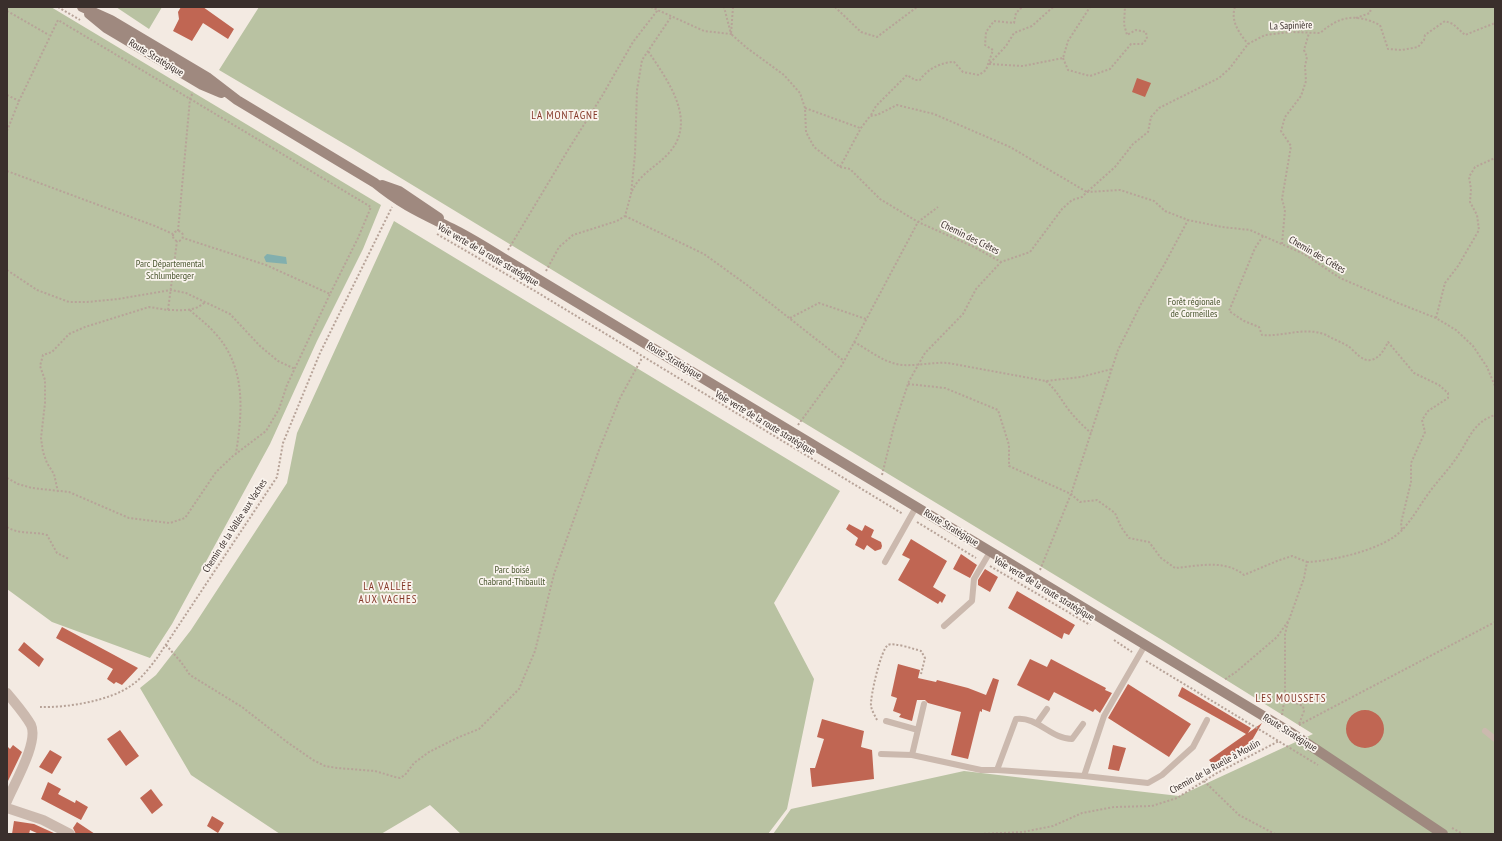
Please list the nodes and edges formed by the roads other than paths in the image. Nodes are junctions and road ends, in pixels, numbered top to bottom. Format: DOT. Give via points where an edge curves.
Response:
graph roads {
  1 [pos="81,7"];
  2 [pos="237,100"];
  3 [pos="916,507"];
  4 [pos="990,552"];
  5 [pos="885,562"];
  6 [pos="944,626"];
  7 [pos="1144,645"];
  8 [pos="7,693"];
  9 [pos="924,704"];
  10 [pos="1047,709"];
  11 [pos="1207,720"];
  12 [pos="886,722"];
  13 [pos="1037,723"];
  14 [pos="1083,724"];
  15 [pos="918,730"];
  16 [pos="1485,732"];
  17 [pos="1495,739"];
  18 [pos="881,754"];
  19 [pos="912,754"];
  20 [pos="997,770"];
  21 [pos="1084,776"];
  22 [pos="7,801"];
  23 [pos="7,808"];
  24 [pos="70,834"];
  25 [pos="1443,834"];
  1 -- 2 [label="street, Route Stratégique" via="111,20 206,77"];
  1 -- 2 [label="street, Route Stratégique" via="106,28 202,85"];
  2 -- 3 [label="street, Route Stratégique" via="376,183 399,191 455,230"];
  3 -- 4 [label="street, Route Stratégique"];
  3 -- 5 [label="lane"];
  4 -- 6 [label="lane" via="974,579 972,601"];
  4 -- 7 [label="street, Route Stratégique"];
  7 -- 21 [label="lane" via="1104,716"];
  7 -- 25 [label="street, Route Stratégique" via="1290,732"];
  8 -- 22 [label="street" via="31,726 32,744"];
  9 -- 15 [label="lane"];
  10 -- 13 [label="lane"];
  11 -- 21 [label="lane" via="1193,747 1162,775 1148,783"];
  12 -- 15 [label="lane"];
  13 -- 14 [label="lane" via="1068,739 1072,739"];
  13 -- 20 [label="lane" via="1016,719"];
  15 -- 19 [label="lane"];
  16 -- 17 [label="lane"];
  18 -- 19 [label="lane"];
  19 -- 20 [label="lane" via="981,770"];
  20 -- 21 [label="lane"];
  23 -- 24 [label="street" via="43,820"];
}
